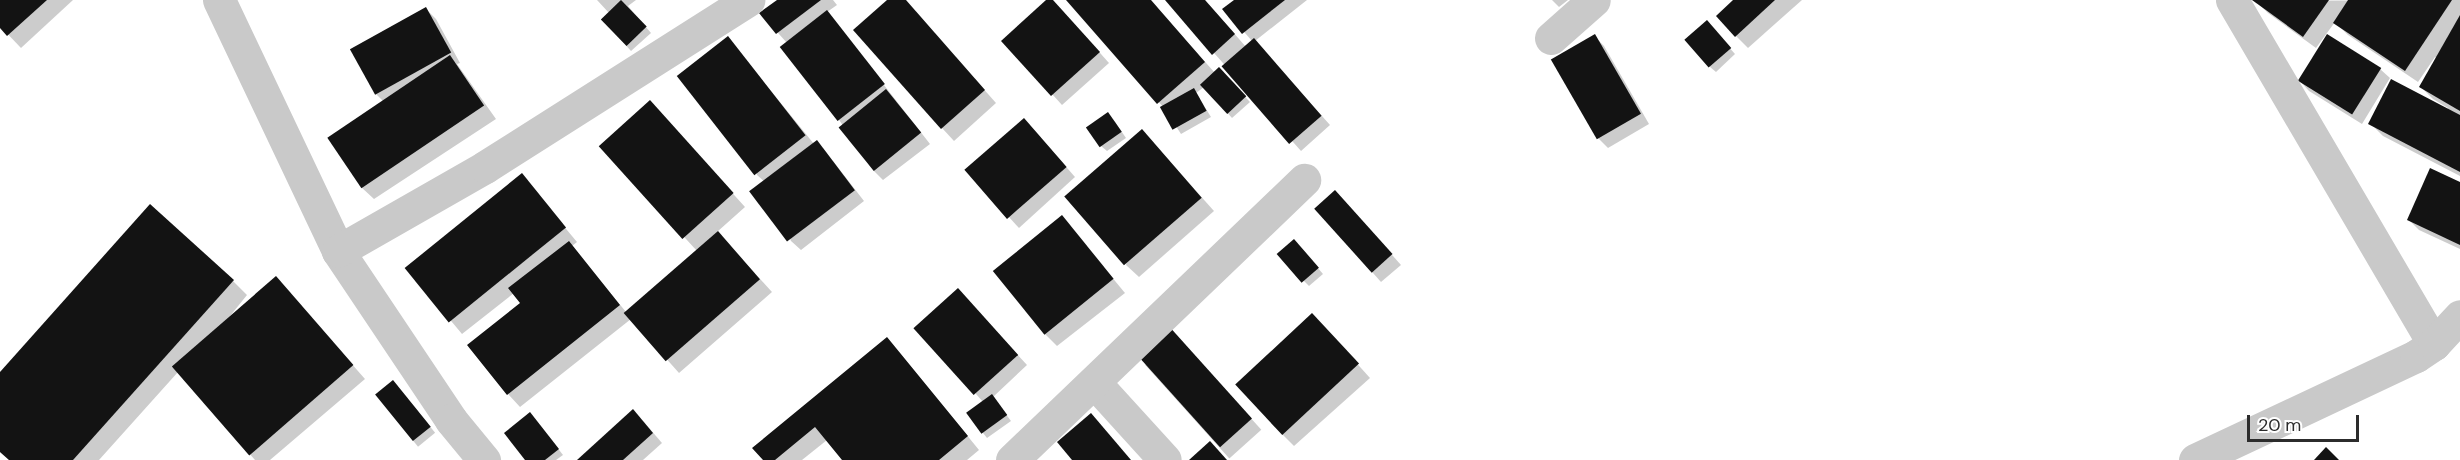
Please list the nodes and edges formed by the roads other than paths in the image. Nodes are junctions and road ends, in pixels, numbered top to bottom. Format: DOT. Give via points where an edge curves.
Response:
graph roads {
  1 [pos="219,0"];
  2 [pos="748,0"];
  3 [pos="1594,0"];
  4 [pos="2232,0"];
  5 [pos="1551,38"];
  6 [pos="1304,180"];
  7 [pos="338,251"];
  8 [pos="2460,316"];
  9 [pos="2434,344"];
  10 [pos="1094,382"];
  11 [pos="484,460"];
  12 [pos="1012,460"];
  13 [pos="1165,460"];
  14 [pos="2195,460"];
  1 -- 7 [label="street"];
  2 -- 7 [label="street" via="485,167"];
  3 -- 5 [label="street"];
  4 -- 9 [label="street"];
  6 -- 10 [label="street"];
  7 -- 11 [label="street" via="451,420"];
  8 -- 9 [label="street"];
  9 -- 14 [label="street"];
  10 -- 12 [label="street"];
  10 -- 13 [label="street"];
}
